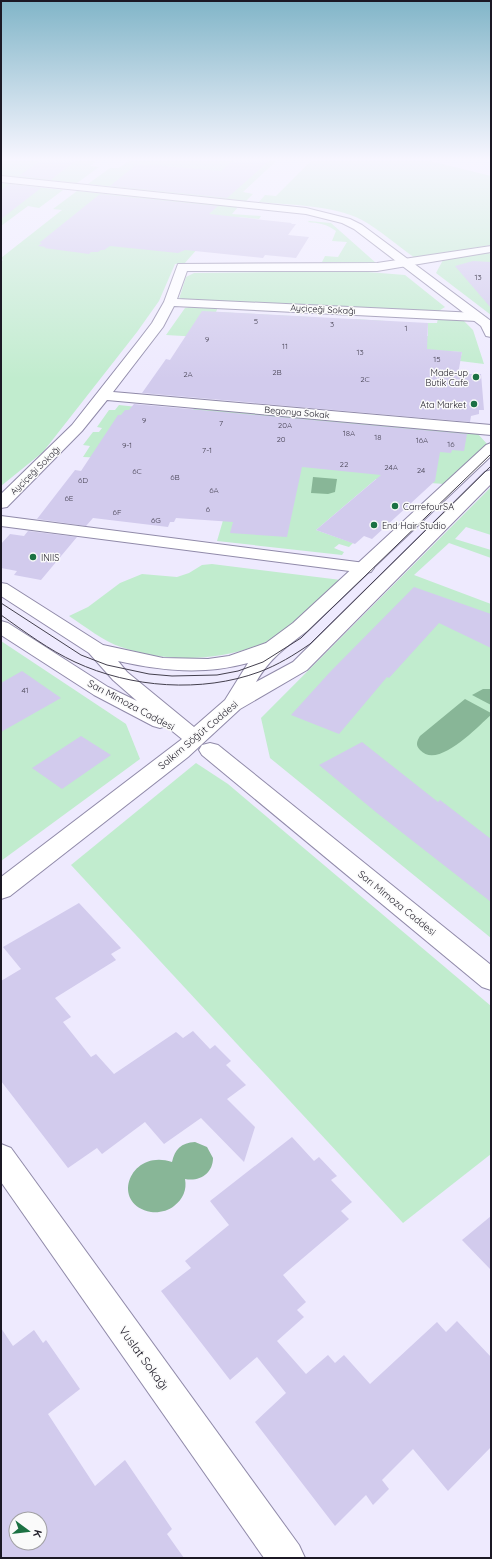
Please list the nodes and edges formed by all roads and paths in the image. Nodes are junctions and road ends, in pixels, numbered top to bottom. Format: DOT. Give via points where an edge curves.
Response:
graph roads {
  1 [pos="367,234"];
  2 [pos="491,249"];
  3 [pos="406,263"];
  4 [pos="170,302"];
  5 [pos="486,324"];
  6 [pos="104,395"];
  7 [pos="491,430"];
  8 [pos="491,448"];
  9 [pos="491,475"];
  10 [pos="1,504"];
  11 [pos="1,521"];
  12 [pos="365,568"];
  13 [pos="1,588"];
  14 [pos="1,627"];
  15 [pos="273,647"];
  16 [pos="96,649"];
  17 [pos="233,704"];
  18 [pos="203,744"];
  19 [pos="1,890"];
  20 [pos="491,980"];
  21 [pos="1,1158"];
  22 [pos="286,1558"];
  1 -- 3 [label="street"];
  2 -- 3 [label="street"];
  3 -- 4 [label="street, Ayçiçeği Sokağı" via="361,267 182,267"];
  3 -- 5 [label="street"];
  4 -- 5 [label="street, Ayçiçeği Sokağı"];
  4 -- 6 [label="street, Ayçiçeği Sokağı" via="158,324"];
  6 -- 7 [label="street, Begonya Sokak"];
  6 -- 10 [label="street, Ayçiçeği Sokağı" via="77,428"];
  8 -- 12 [label="street"];
  9 -- 17 [label="street, Salkım Söğüt Caddesi" via="300,666"];
  11 -- 12 [label="street"];
  12 -- 15 [label="street" via="300,627"];
  13 -- 16 [label="street, Sarı Mimoza Caddesi"];
  14 -- 18 [label="street, Sarı Mimoza Caddesi" via="101,690"];
  15 -- 16 [label="street" via="238,660 206,666 167,666 124,658"];
  15 -- 17 [label="street" via="257,665"];
  16 -- 18 [label="street, Sarı Mimoza Caddesi" via="120,676"];
  17 -- 18 [label="street, Salkım Söğüt Caddesi"];
  18 -- 19 [label="street, Salkım Söğüt Caddesi"];
  18 -- 20 [label="street, Sarı Mimoza Caddesi"];
  21 -- 22 [label="street, Vuslat Sokağı"];
}
